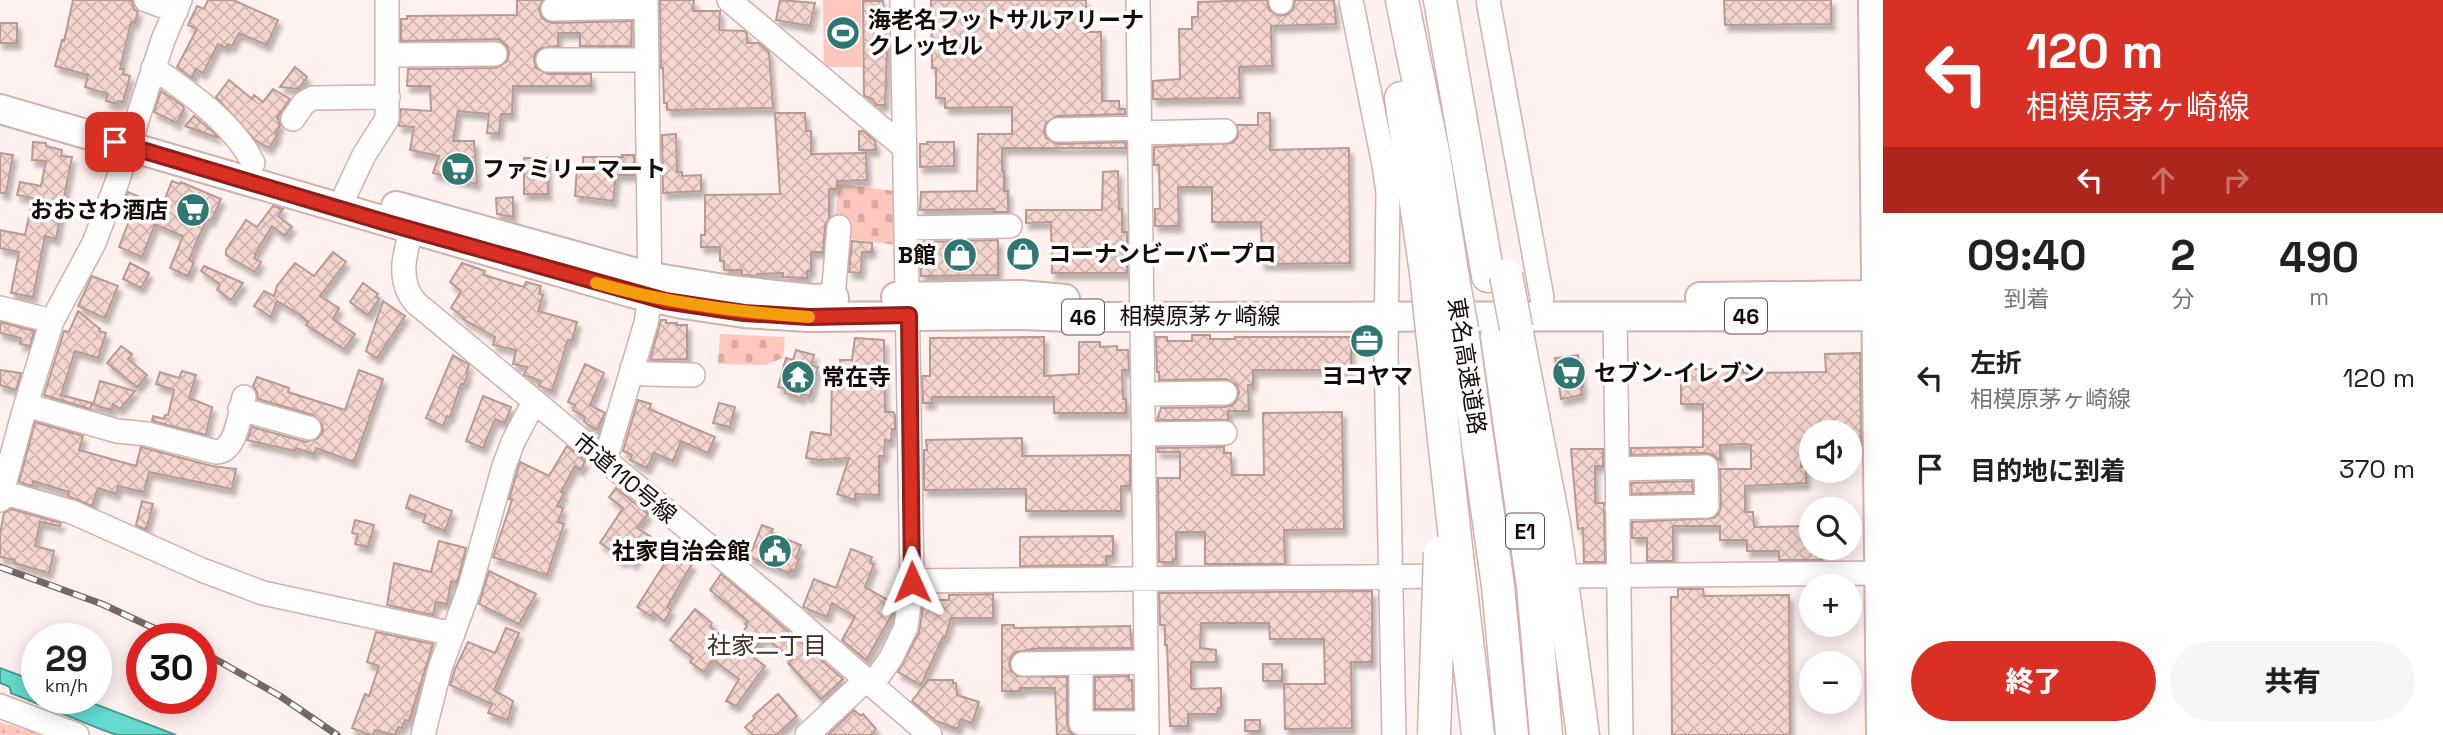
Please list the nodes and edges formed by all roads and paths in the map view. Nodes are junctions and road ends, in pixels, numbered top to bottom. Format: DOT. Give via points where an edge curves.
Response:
graph roads {
  1 [pos="146,0"];
  2 [pos="387,0"];
  3 [pos="729,0"];
  4 [pos="902,0"];
  5 [pos="1139,0"];
  6 [pos="1351,0"];
  7 [pos="1383,0"];
  8 [pos="1402,0"];
  9 [pos="1488,0"];
  10 [pos="1873,0"];
  11 [pos="646,4"];
  12 [pos="178,6"];
  13 [pos="553,9"];
  14 [pos="1443,15"];
  15 [pos="495,54"];
  16 [pos="387,55"];
  17 [pos="548,60"];
  18 [pos="646,60"];
  19 [pos="153,68"];
  20 [pos="0,92"];
  21 [pos="388,97"];
  22 [pos="0,109"];
  23 [pos="293,119"];
  24 [pos="1058,130"];
  25 [pos="1140,131"];
  26 [pos="1225,131"];
  27 [pos="130,138"];
  28 [pos="905,148"];
  29 [pos="253,163"];
  30 [pos="346,193"];
  31 [pos="414,221"];
  32 [pos="996,222"];
  33 [pos="839,227"];
  34 [pos="907,228"];
  35 [pos="1439,275"];
  36 [pos="650,287"];
  37 [pos="833,298"];
  38 [pos="1542,298"];
  39 [pos="1880,305"];
  40 [pos="909,306"];
  41 [pos="1143,306"];
  42 [pos="1386,307"];
  43 [pos="0,308"];
  44 [pos="1615,316"];
  45 [pos="52,321"];
  46 [pos="1506,328"];
  47 [pos="1440,330"];
  48 [pos="632,368"];
  49 [pos="693,375"];
  50 [pos="1225,393"];
  51 [pos="1144,394"];
  52 [pos="534,402"];
  53 [pos="26,405"];
  54 [pos="309,428"];
  55 [pos="1225,433"];
  56 [pos="1144,434"];
  57 [pos="605,461"];
  58 [pos="1617,469"];
  59 [pos="1,496"];
  60 [pos="1617,508"];
  61 [pos="1456,562"];
  62 [pos="1881,573"];
  63 [pos="1619,575"];
  64 [pos="1390,576"];
  65 [pos="1570,576"];
  66 [pos="1145,579"];
  67 [pos="912,582"];
  68 [pos="453,634"];
  69 [pos="1146,662"];
  70 [pos="1081,663"];
  71 [pos="1023,664"];
  72 [pos="869,682"];
  73 [pos="0,706"];
  74 [pos="1147,729"];
  75 [pos="77,735"];
  76 [pos="423,735"];
  77 [pos="807,735"];
  78 [pos="930,735"];
  79 [pos="1394,735"];
  80 [pos="1434,735"];
  81 [pos="1478,735"];
  82 [pos="1512,735"];
  83 [pos="1546,735"];
  84 [pos="1583,735"];
  85 [pos="1621,735"];
  86 [pos="1881,735"];
  1 -- 12 [label="street"];
  2 -- 16 [label="street"];
  3 -- 28 [label="street"];
  4 -- 28 [label="street"];
  5 -- 25 [label="street"];
  6 -- 42 [label="street" via="1388,192"];
  7 -- 35 [label="highway"];
  8 -- 35 [label="highway, 東名高速道路 / E1" via="1434,158"];
  9 -- 38 [label="street"];
  10 -- 39 [label="main road"];
  11 -- 13 [label="street"];
  11 -- 18 [label="street"];
  12 -- 19 [label="street"];
  14 -- 46 [label="highway, 東名高速道路 / E1"];
  15 -- 16 [label="street"];
  16 -- 21 [label="street"];
  17 -- 18 [label="street"];
  18 -- 36 [label="street"];
  19 -- 27 [label="street"];
  19 -- 29 [label="street" via="242,141"];
  20 -- 27 [label="main road, 相模原茅ヶ崎線 / 46"];
  21 -- 23 [label="street" via="313,98 303,103"];
  21 -- 30 [label="street" via="387,119"];
  22 -- 27 [label="main road, 相模原茅ヶ崎線 / 46"];
  24 -- 25 [label="street"];
  25 -- 26 [label="street"];
  25 -- 41 [label="street"];
  27 -- 29 [label="main road, 相模原茅ヶ崎線 / 46"];
  27 -- 31 [label="main road, 相模原茅ヶ崎線 / 46"];
  27 -- 45 [label="street" via="94,243"];
  28 -- 34 [label="street"];
  29 -- 30 [label="main road, 相模原茅ヶ崎線 / 46"];
  30 -- 31 [label="main road, 相模原茅ヶ崎線 / 46"];
  31 -- 36 [label="main road, 相模原茅ヶ崎線 / 46"];
  31 -- 52 [label="street, 市道110号線" via="403,271 405,287 416,303"];
  32 -- 34 [label="street"];
  33 -- 37 [label="street"];
  34 -- 40 [label="street"];
  35 -- 47 [label="highway, 東名高速道路 / E1, bridge"];
  36 -- 37 [label="main road, 相模原茅ヶ崎線 / 46"];
  36 -- 40 [label="main road, 相模原茅ヶ崎線 / 46" via="732,311 783,316 829,317"];
  36 -- 48 [label="street" via="646,323"];
  37 -- 40 [label="main road, 相模原茅ヶ崎線 / 46"];
  38 -- 39 [label="main road, 相模原茅ヶ崎線 / 46"];
  38 -- 42 [label="main road, 相模原茅ヶ崎線 / 46"];
  39 -- 44 [label="main road, 相模原茅ヶ崎線 / 46"];
  39 -- 62 [label="main road"];
  40 -- 41 [label="main road, 相模原茅ヶ崎線 / 46"];
  40 -- 67 [label="street"];
  41 -- 42 [label="main road, 相模原茅ヶ崎線 / 46"];
  41 -- 51 [label="street"];
  42 -- 44 [label="main road, 相模原茅ヶ崎線 / 46"];
  42 -- 64 [label="street"];
  43 -- 45 [label="street"];
  44 -- 58 [label="street"];
  45 -- 53 [label="street"];
  46 -- 83 [label="highway, 東名高速道路 / E1"];
  46 -- 84 [label="highway" via="1554,524"];
  47 -- 61 [label="highway" via="1440,481"];
  47 -- 82 [label="highway, 東名高速道路 / E1" via="1498,586"];
  48 -- 49 [label="street" via="645,374"];
  48 -- 57 [label="street"];
  50 -- 51 [label="street"];
  51 -- 56 [label="street"];
  52 -- 57 [label="street, 市道110号線"];
  52 -- 68 [label="street" via="504,466"];
  53 -- 54 [label="street" via="216,452 224,452 230,445 242,403 286,415"];
  53 -- 59 [label="street"];
  55 -- 56 [label="street"];
  56 -- 66 [label="street"];
  57 -- 72 [label="street, 市道110号線"];
  58 -- 60 [label="street"];
  58 -- 60 [label="street" via="1706,467 1707,506"];
  59 -- 68 [label="street" via="72,512 263,593"];
  60 -- 63 [label="street"];
  61 -- 64 [label="street"];
  61 -- 80 [label="highway, bridge"];
  61 -- 81 [label="highway, bridge"];
  62 -- 63 [label="street"];
  62 -- 86 [label="main road"];
  63 -- 65 [label="street"];
  63 -- 85 [label="street"];
  64 -- 66 [label="street"];
  64 -- 79 [label="street"];
  66 -- 67 [label="street"];
  66 -- 69 [label="street"];
  67 -- 72 [label="street" via="906,626 891,658"];
  68 -- 76 [label="street" via="439,668"];
  69 -- 70 [label="street"];
  69 -- 74 [label="street"];
  70 -- 71 [label="street"];
  70 -- 74 [label="street" via="1081,723"];
  72 -- 77 [label="street"];
  72 -- 78 [label="street, 市道110号線"];
  73 -- 75 [label="street"];
}
